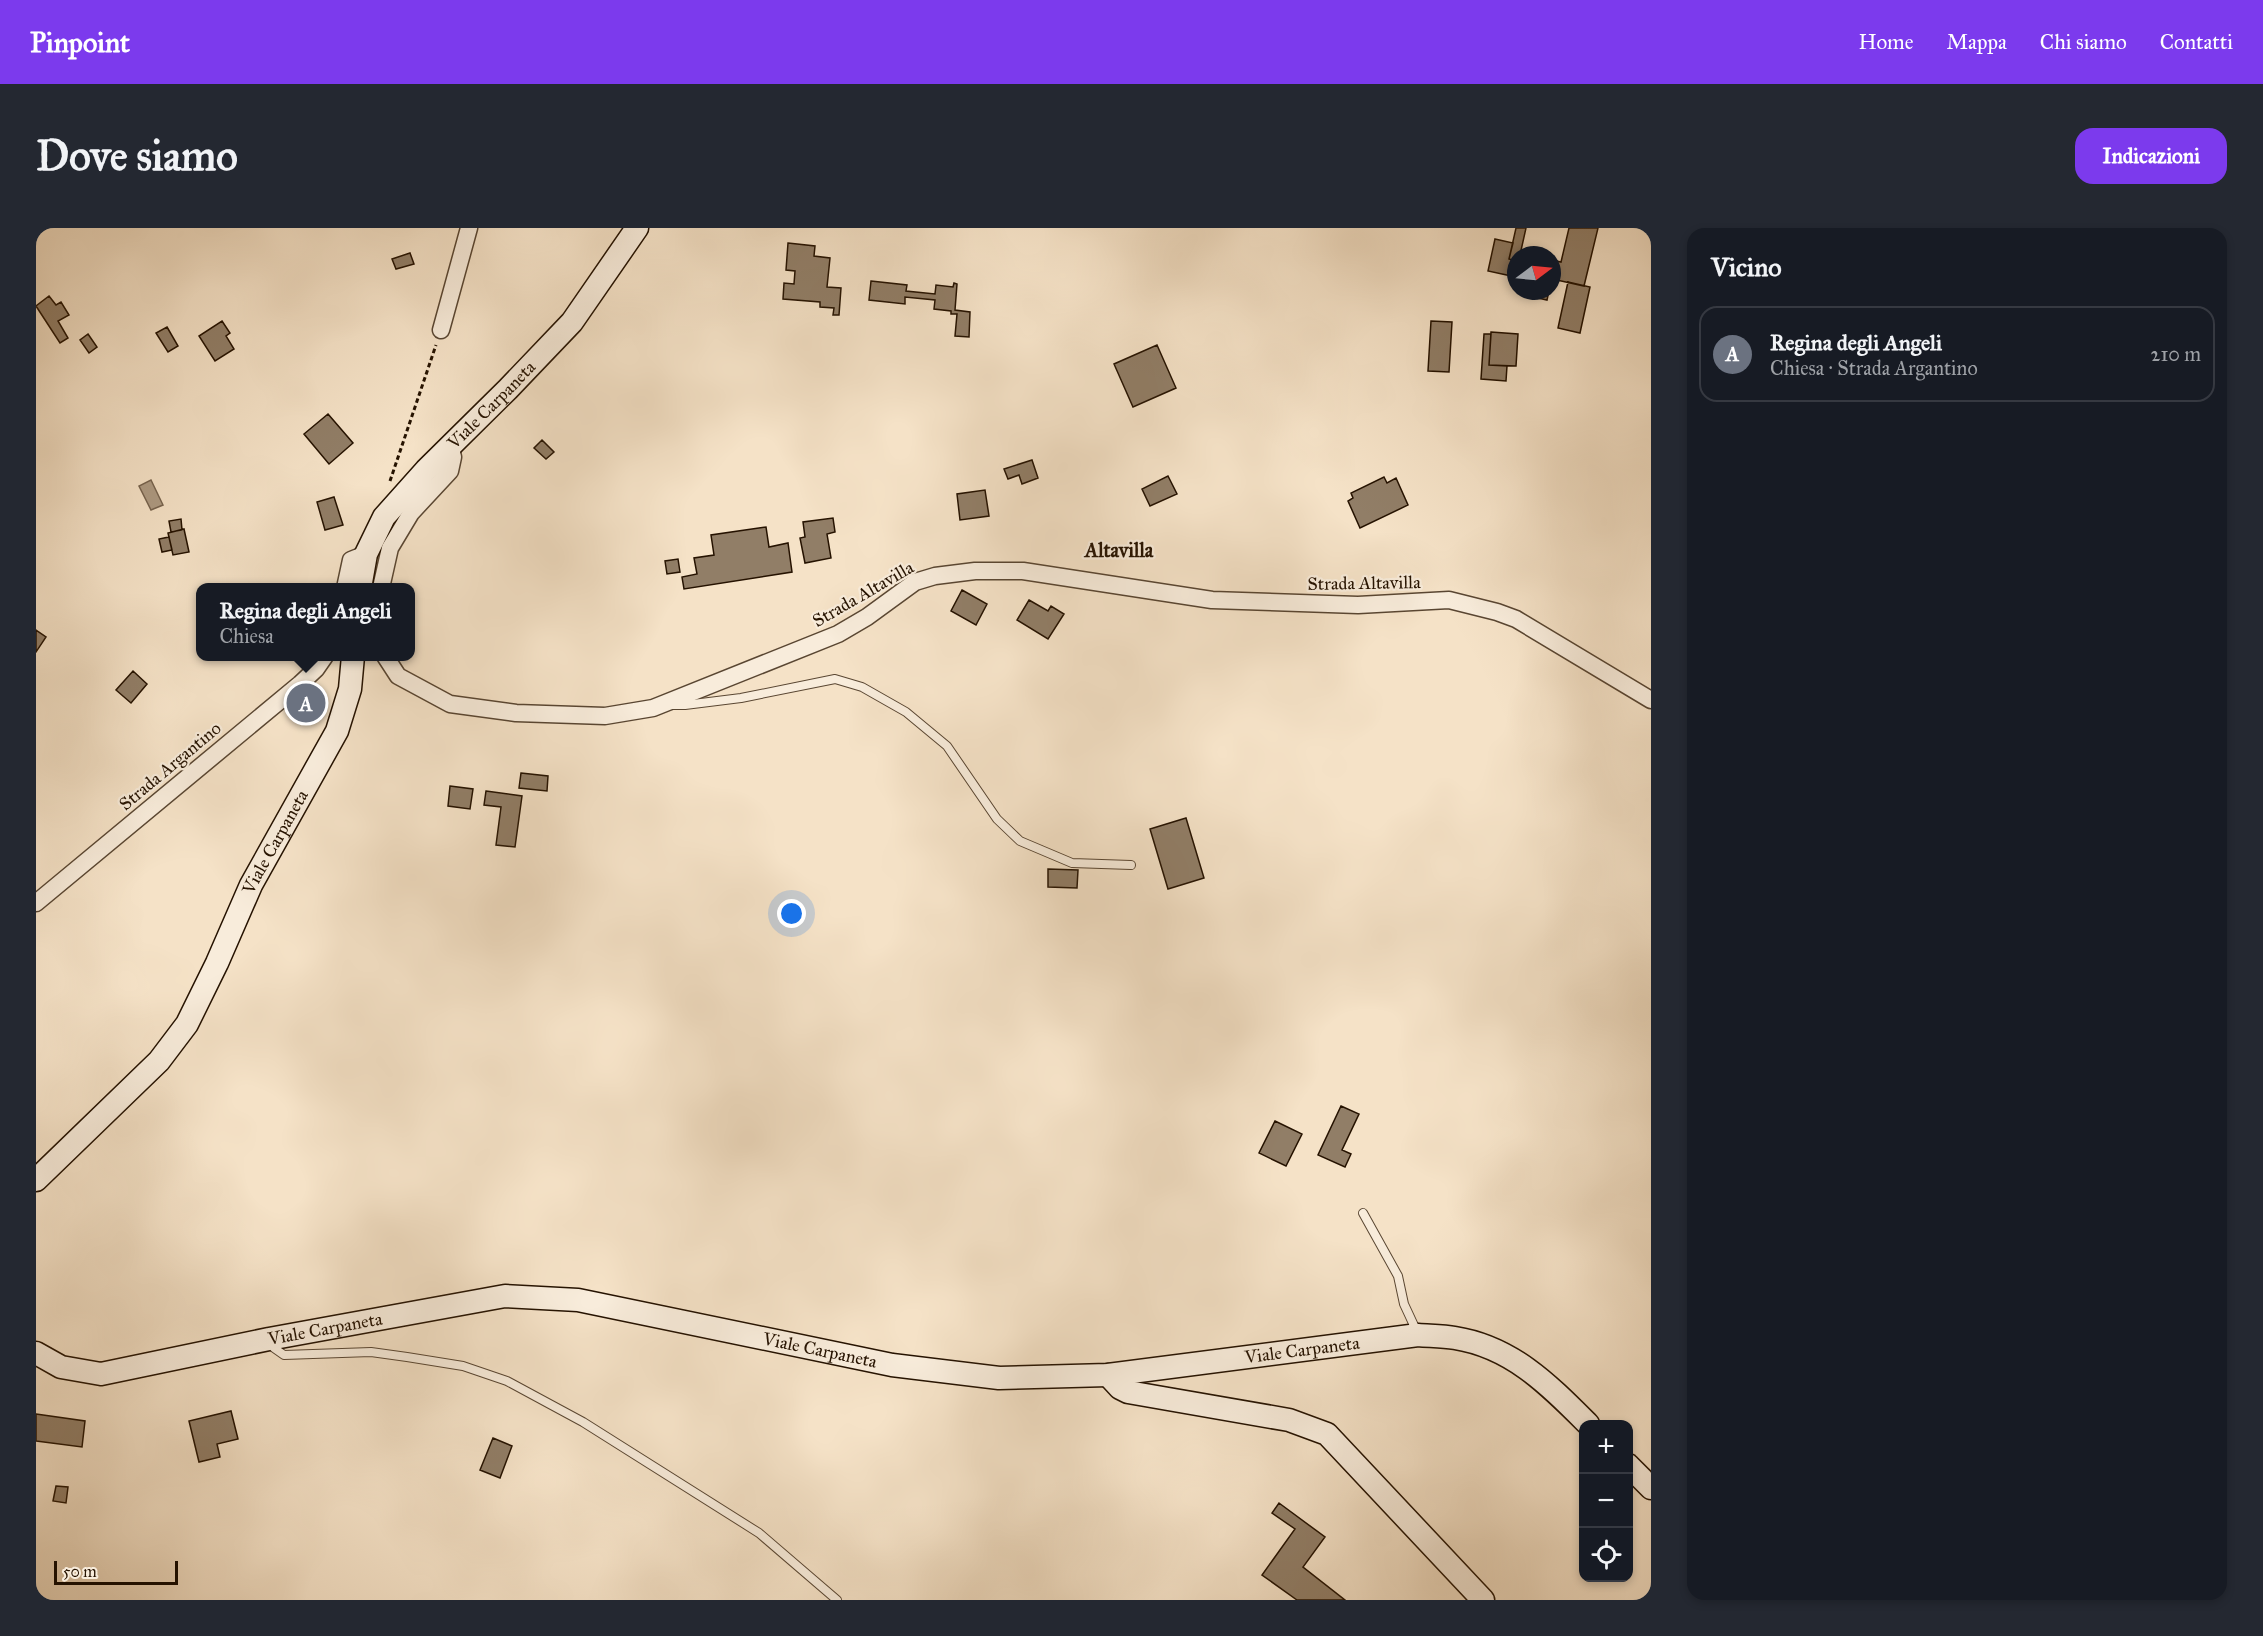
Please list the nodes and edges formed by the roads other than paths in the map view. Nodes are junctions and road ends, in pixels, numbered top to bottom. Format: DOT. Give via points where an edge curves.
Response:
graph roads {
  1 [pos="469,228"];
  2 [pos="637,228"];
  3 [pos="441,330"];
  4 [pos="450,445"];
  5 [pos="366,554"];
  6 [pos="346,583"];
  7 [pos="361,583"];
  8 [pos="382,583"];
  9 [pos="322,661"];
  10 [pos="353,661"];
  11 [pos="388,661"];
  12 [pos="1651,700"];
  13 [pos="663,705"];
  14 [pos="1131,865"];
  15 [pos="36,903"];
  16 [pos="36,1180"];
  17 [pos="1363,1213"];
  18 [pos="1418,1335"];
  19 [pos="269,1339"];
  20 [pos="36,1353"];
  21 [pos="1108,1375"];
  22 [pos="1583,1420"];
  23 [pos="1633,1469"];
  24 [pos="1651,1488"];
  25 [pos="837,1600"];
  26 [pos="1482,1600"];
  1 -- 3 [label="street"];
  2 -- 4 [label="main road, Viale Carpaneta" via="572,322"];
  4 -- 5 [label="main road, Viale Carpaneta" via="384,517"];
  4 -- 8 [label="street" via="450,471 411,513 390,548"];
  5 -- 6 [label="street" via="351,560"];
  5 -- 7 [label="main road, Viale Carpaneta"];
  9 -- 15 [label="street, Strada Argantino" via="300,684"];
  10 -- 16 [label="main road, Viale Carpaneta" via="350,689 337,731 251,885 187,1024 159,1061"];
  11 -- 13 [label="street, Strada Altavilla" via="398,676 450,704 484,710 605,716"];
  12 -- 13 [label="street, Strada Altavilla" via="1516,619 1449,600 1358,605 1212,600 1023,571 975,571 915,582 838,634"];
  13 -- 14 [label="lane" via="741,698 835,679 862,687 906,712 947,746 997,819 1020,841 1072,862"];
  17 -- 18 [label="lane" via="1398,1276 1404,1304"];
  18 -- 21 [label="main road, Viale Carpaneta"];
  18 -- 22 [label="main road, Viale Carpaneta" via="1456,1338 1498,1350 1526,1366"];
  19 -- 20 [label="main road, Viale Carpaneta" via="101,1374 61,1367"];
  19 -- 21 [label="main road, Viale Carpaneta" via="505,1296 589,1302 892,1365 999,1378"];
  19 -- 25 [label="lane" via="284,1355 371,1352 463,1366 507,1381 583,1422 759,1533"];
  21 -- 26 [label="main road" via="1128,1392 1289,1420 1327,1434"];
  23 -- 24 [label="main road"];
}
